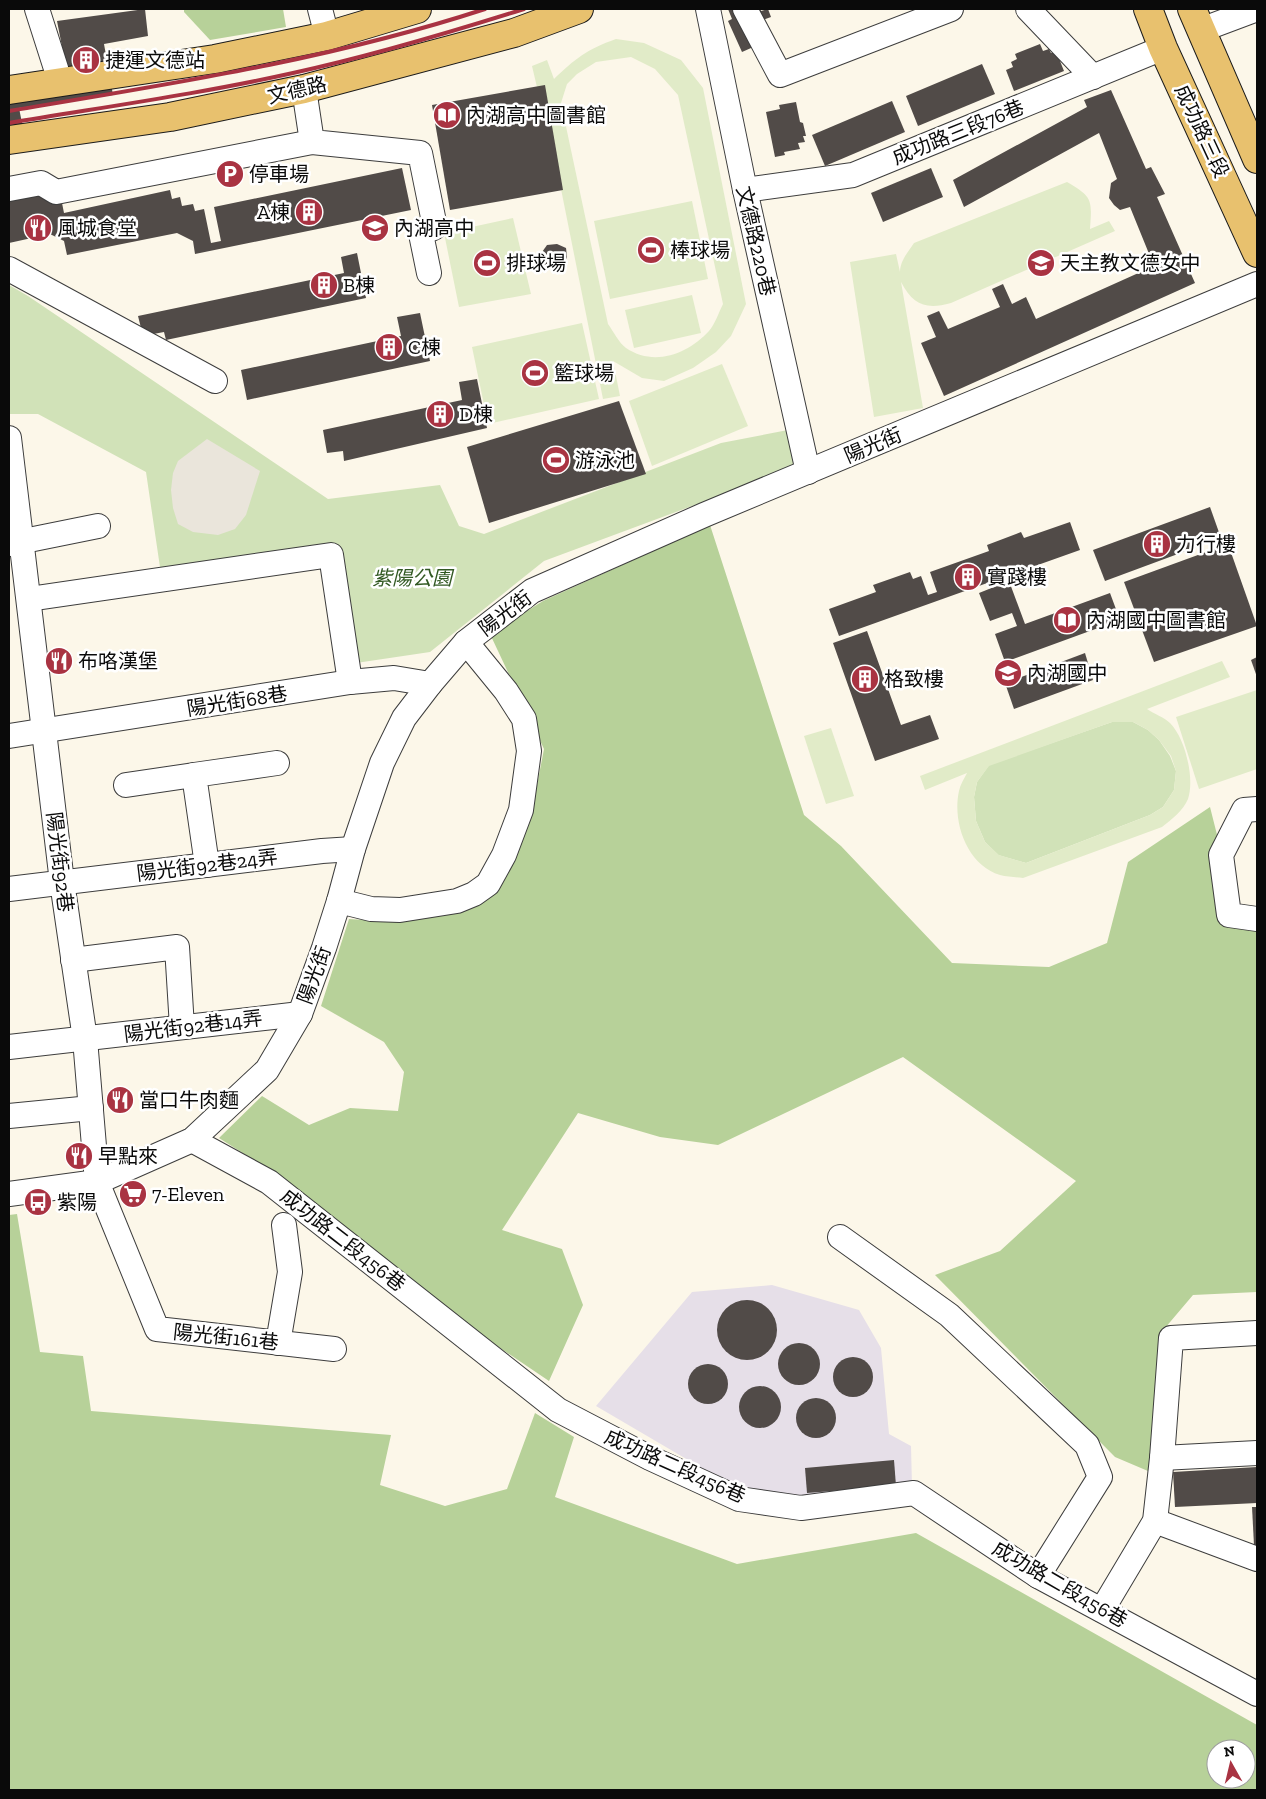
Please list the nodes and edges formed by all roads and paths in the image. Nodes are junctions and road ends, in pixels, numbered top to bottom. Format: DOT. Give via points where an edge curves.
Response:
graph roads {
  1 [pos="37,9"];
  2 [pos="320,9"];
  3 [pos="417,9"];
  4 [pos="578,9"];
  5 [pos="708,9"];
  6 [pos="745,9"];
  7 [pos="951,9"];
  8 [pos="1028,9"];
  9 [pos="1148,9"];
  10 [pos="1257,9"];
  11 [pos="1196,20"];
  12 [pos="327,36"];
  13 [pos="1163,48"];
  14 [pos="1093,77"];
  15 [pos="60,81"];
  16 [pos="9,90"];
  17 [pos="304,90"];
  18 [pos="9,140"];
  19 [pos="312,142"];
  20 [pos="1257,159"];
  21 [pos="9,189"];
  22 [pos="745,190"];
  23 [pos="1257,252"];
  24 [pos="9,269"];
  25 [pos="428,273"];
  26 [pos="1257,284"];
  27 [pos="215,381"];
  28 [pos="9,438"];
  29 [pos="808,472"];
  30 [pos="98,526"];
  31 [pos="15,544"];
  32 [pos="29,600"];
  33 [pos="466,642"];
  34 [pos="350,682"];
  35 [pos="430,684"];
  36 [pos="44,732"];
  37 [pos="9,736"];
  38 [pos="277,763"];
  39 [pos="194,775"];
  40 [pos="126,784"];
  41 [pos="1257,809"];
  42 [pos="353,849"];
  43 [pos="207,865"];
  44 [pos="62,882"];
  45 [pos="9,889"];
  46 [pos="339,901"];
  47 [pos="1257,919"];
  48 [pos="73,960"];
  49 [pos="300,1014"];
  50 [pos="182,1027"];
  51 [pos="85,1038"];
  52 [pos="9,1047"];
  53 [pos="91,1108"];
  54 [pos="9,1116"];
  55 [pos="192,1140"];
  56 [pos="97,1182"];
  57 [pos="9,1194"];
  58 [pos="284,1225"];
  59 [pos="840,1237"];
  60 [pos="1257,1333"];
  61 [pos="278,1343"];
  62 [pos="334,1349"];
  63 [pos="1257,1452"];
  64 [pos="1162,1458"];
  65 [pos="1155,1521"];
  66 [pos="1257,1559"];
  67 [pos="1038,1576"];
  68 [pos="1102,1610"];
  69 [pos="1257,1694"];
  1 -- 15 [label="street"];
  2 -- 12 [label="street"];
  3 -- 12 [label="main road"];
  4 -- 17 [label="main road, 文德路" via="514,33"];
  5 -- 22 [label="street, 文德路220巷"];
  6 -- 7 [label="street" via="780,75"];
  8 -- 14 [label="street"];
  9 -- 13 [label="main road, 成功路三段"];
  10 -- 11 [label="street"];
  11 -- 20 [label="main road, 成功路三段"];
  12 -- 15 [label="main road" via="215,59"];
  13 -- 14 [label="street, 成功路三段76巷"];
  13 -- 23 [label="main road, 成功路三段"];
  14 -- 22 [label="street, 成功路三段76巷" via="853,175"];
  15 -- 16 [label="main road"];
  17 -- 18 [label="main road, 文德路" via="170,117"];
  17 -- 19 [label="street"];
  19 -- 21 [label="street" via="56,192 42,183"];
  19 -- 25 [label="street" via="420,153 435,227 421,234"];
  22 -- 29 [label="street, 文德路220巷"];
  24 -- 27 [label="street"];
  26 -- 29 [label="street, 陽光街"];
  28 -- 31 [label="street, 陽光街92巷"];
  29 -- 33 [label="street, 陽光街" via="704,514 532,591"];
  30 -- 31 [label="street"];
  31 -- 32 [label="street, 陽光街92巷"];
  32 -- 34 [label="street" via="331,555"];
  32 -- 36 [label="street, 陽光街92巷"];
  33 -- 35 [label="street, 陽光街"];
  33 -- 46 [label="street" via="524,719 529,751 522,810 504,856 488,884 456,901 400,910 371,909"];
  34 -- 35 [label="street, 陽光街68巷" via="394,678"];
  34 -- 36 [label="street, 陽光街68巷"];
  35 -- 42 [label="street, 陽光街" via="404,718 382,763"];
  36 -- 37 [label="street, 陽光街68巷"];
  36 -- 44 [label="street, 陽光街92巷"];
  38 -- 39 [label="street"];
  39 -- 40 [label="street"];
  39 -- 43 [label="street"];
  41 -- 47 [label="street" via="1244,810 1221,856 1229,915"];
  42 -- 43 [label="street, 陽光街92巷24弄"];
  42 -- 46 [label="street, 陽光街"];
  43 -- 44 [label="street, 陽光街92巷24弄"];
  44 -- 45 [label="street, 陽光街92巷24弄"];
  44 -- 48 [label="street, 陽光街92巷"];
  46 -- 49 [label="street, 陽光街"];
  48 -- 50 [label="street" via="177,947"];
  48 -- 51 [label="street, 陽光街92巷"];
  49 -- 50 [label="street, 陽光街92巷14弄"];
  49 -- 55 [label="street, 陽光街" via="267,1070"];
  50 -- 51 [label="street, 陽光街92巷14弄"];
  51 -- 52 [label="street, 陽光街92巷14弄"];
  51 -- 53 [label="street, 陽光街92巷"];
  53 -- 54 [label="street"];
  53 -- 56 [label="street, 陽光街92巷"];
  55 -- 56 [label="street, 陽光街"];
  55 -- 67 [label="street, 成功路二段456巷" via="269,1182 558,1410 650,1458 739,1499 801,1508 914,1494"];
  56 -- 57 [label="street, 陽光街"];
  56 -- 61 [label="street, 陽光街161巷" via="157,1329"];
  58 -- 61 [label="street" via="290,1272"];
  59 -- 67 [label="street" via="949,1315 1087,1445 1100,1477"];
  60 -- 64 [label="street" via="1171,1338"];
  61 -- 62 [label="street, 陽光街161巷"];
  63 -- 64 [label="street"];
  64 -- 65 [label="street"];
  65 -- 66 [label="street"];
  65 -- 68 [label="street"];
  67 -- 68 [label="street, 成功路二段456巷"];
  68 -- 69 [label="street, 成功路二段456巷"];
}
